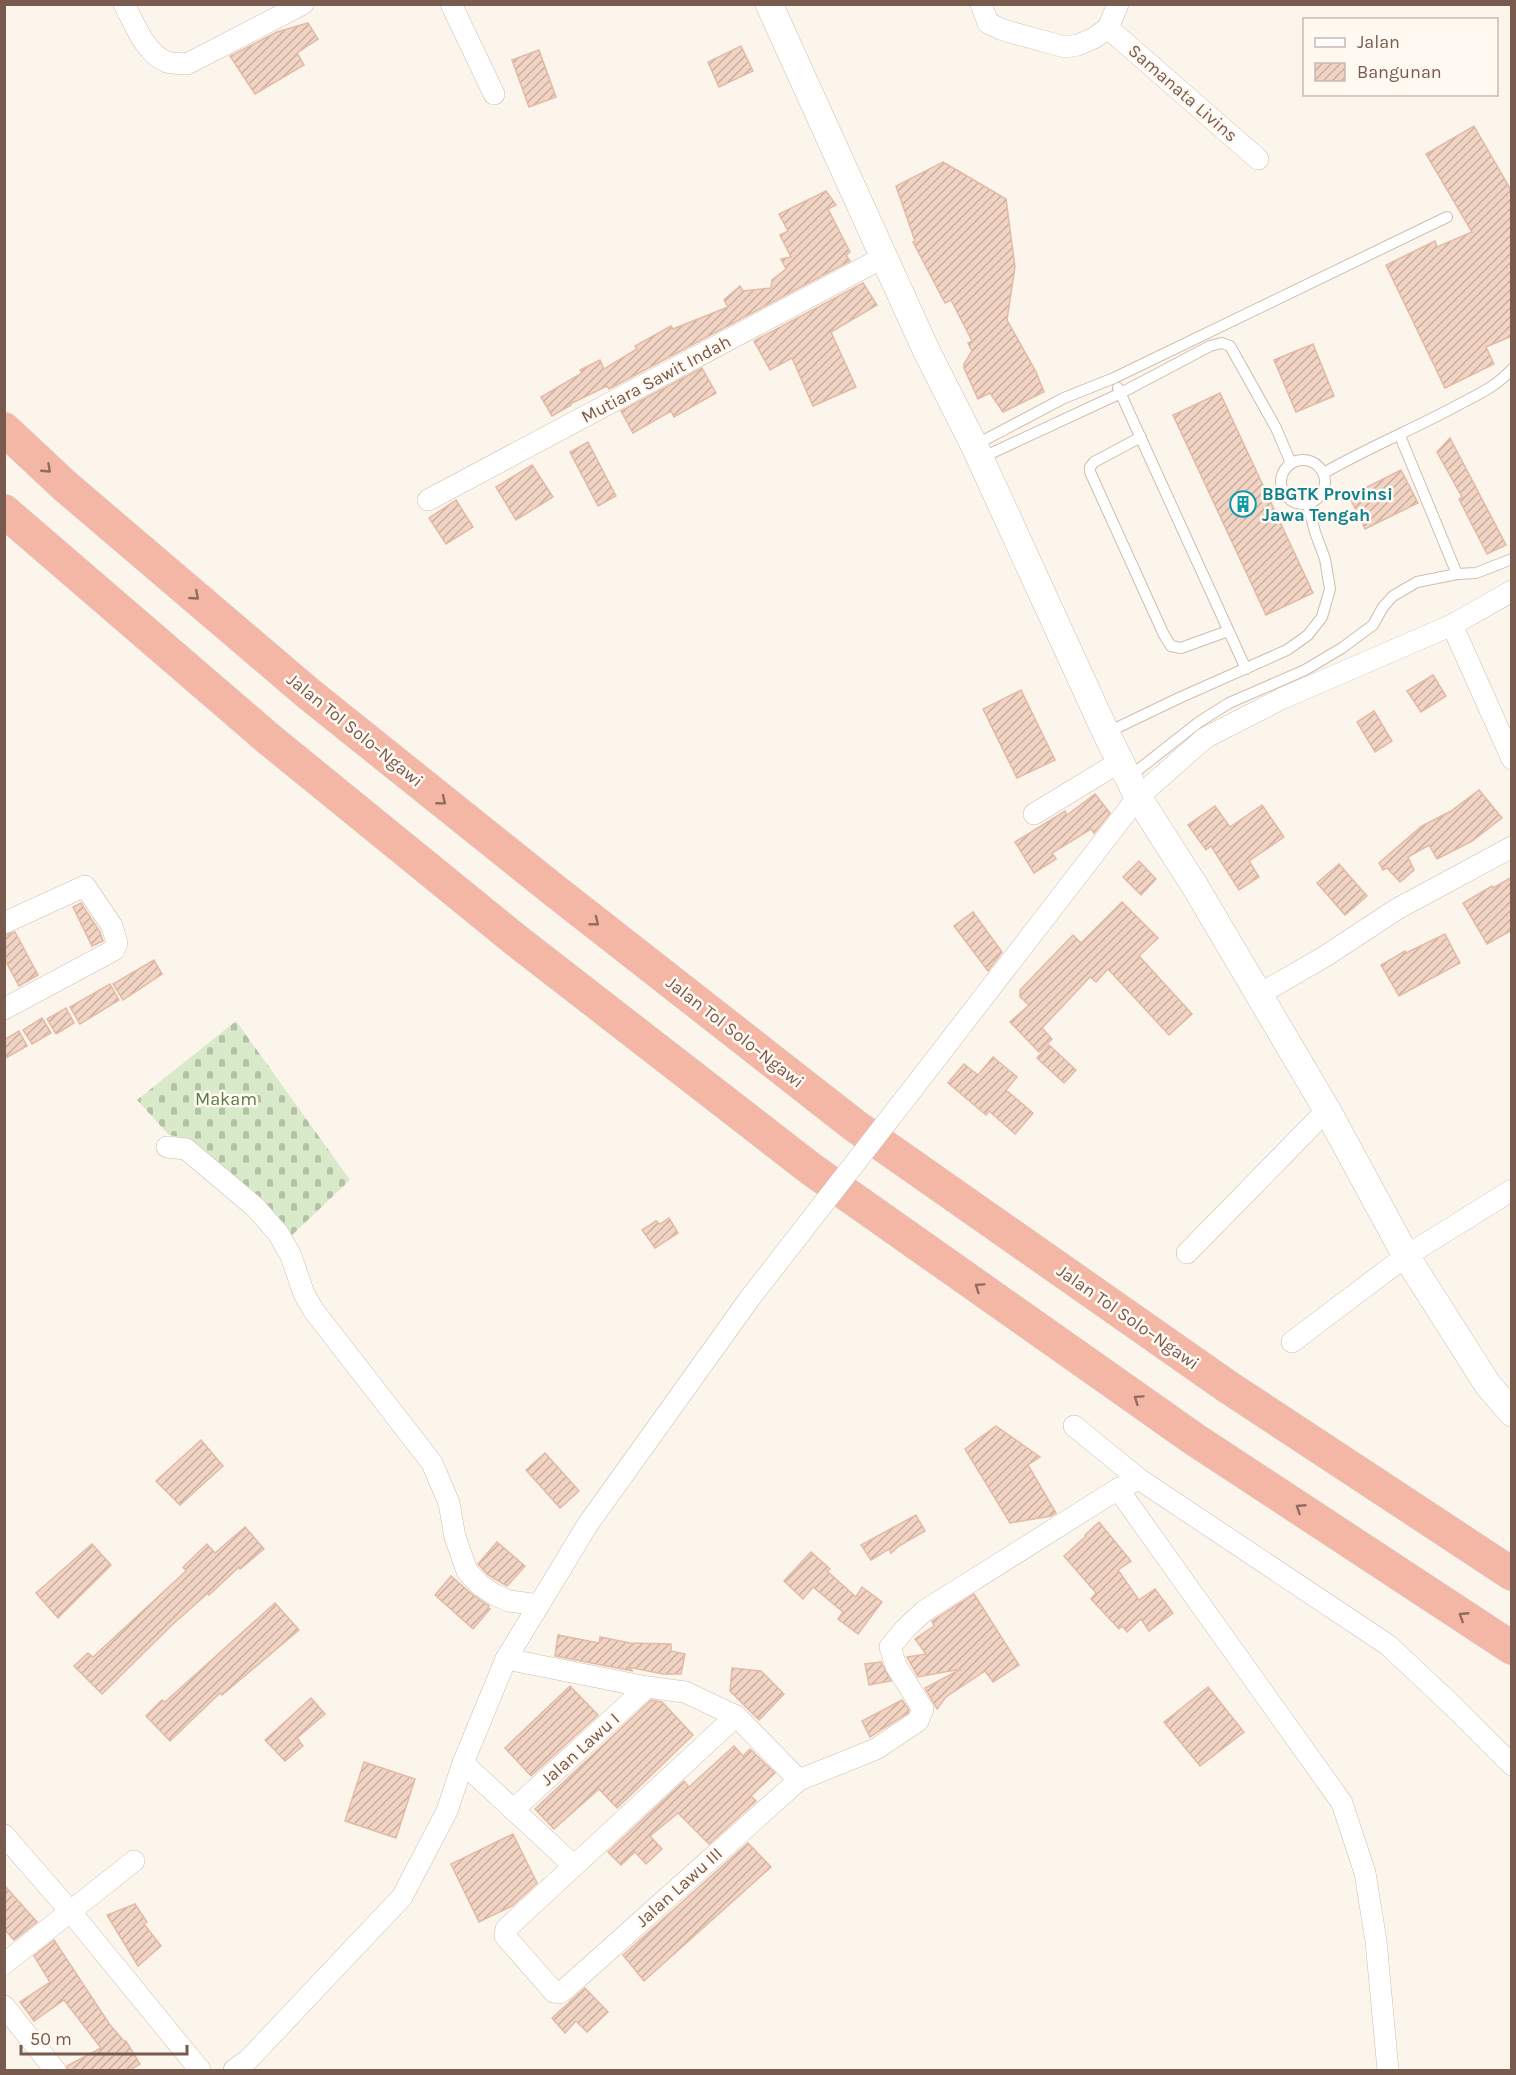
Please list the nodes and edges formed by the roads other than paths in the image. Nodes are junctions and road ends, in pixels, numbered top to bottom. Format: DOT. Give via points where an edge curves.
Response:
graph roads {
  1 [pos="124,4"];
  2 [pos="303,4"];
  3 [pos="451,4"];
  4 [pos="769,4"];
  5 [pos="981,4"];
  6 [pos="1118,4"];
  7 [pos="1108,28"];
  8 [pos="495,94"];
  9 [pos="1258,159"];
  10 [pos="1447,217"];
  11 [pos="884,257"];
  12 [pos="1512,369"];
  13 [pos="1114,378"];
  14 [pos="1120,393"];
  15 [pos="4,429"];
  16 [pos="1400,436"];
  17 [pos="1141,438"];
  18 [pos="977,452"];
  19 [pos="1291,463"];
  20 [pos="1324,473"];
  21 [pos="428,500"];
  22 [pos="1308,505"];
  23 [pos="4,511"];
  24 [pos="1512,559"];
  25 [pos="1456,574"];
  26 [pos="1512,591"];
  27 [pos="1452,625"];
  28 [pos="1228,631"];
  29 [pos="1246,669"];
  30 [pos="1106,733"];
  31 [pos="1512,759"];
  32 [pos="1129,778"];
  33 [pos="1034,814"];
  34 [pos="1512,847"];
  35 [pos="4,923"];
  36 [pos="1258,996"];
  37 [pos="4,1009"];
  38 [pos="1328,1110"];
  39 [pos="167,1147"];
  40 [pos="1512,1190"];
  41 [pos="1187,1253"];
  42 [pos="1406,1256"];
  43 [pos="1292,1342"];
  44 [pos="1512,1413"];
  45 [pos="1074,1425"];
  46 [pos="1139,1479"];
  47 [pos="1118,1489"];
  48 [pos="1512,1574"];
  49 [pos="539,1605"];
  50 [pos="1512,1648"];
  51 [pos="506,1659"];
  52 [pos="647,1687"];
  53 [pos="736,1716"];
  54 [pos="463,1763"];
  55 [pos="1512,1765"];
  56 [pos="799,1780"];
  57 [pos="513,1810"];
  58 [pos="7,1844"];
  59 [pos="134,1861"];
  60 [pos="573,1866"];
  61 [pos="70,1911"];
  62 [pos="4,1964"];
  63 [pos="4,2006"];
  64 [pos="55,2070"];
  65 [pos="201,2070"];
  66 [pos="234,2070"];
  67 [pos="1388,2070"];
  1 -- 2 [label="street" via="146,44 158,57 187,64"];
  3 -- 8 [label="street"];
  4 -- 11 [label="street"];
  5 -- 7 [label="street" via="988,23 1065,47 1086,42"];
  6 -- 7 [label="street"];
  7 -- 9 [label="street, Samanata Livins"];
  10 -- 13 [label="lane"];
  11 -- 18 [label="street"];
  11 -- 21 [label="street, Mutiara Sawit Indah"];
  12 -- 16 [label="lane" via="1488,389"];
  13 -- 14 [label="lane"];
  13 -- 18 [label="lane" via="1064,398"];
  14 -- 17 [label="lane"];
  14 -- 18 [label="lane"];
  14 -- 19 [label="lane" via="1210,346 1230,346"];
  15 -- 48 [label="highway, Jalan Tol Solo–Ngawi, one-way" via="65,486 309,694 854,1125 1228,1387"];
  16 -- 20 [label="lane"];
  16 -- 25 [label="lane"];
  17 -- 28 [label="lane"];
  17 -- 28 [label="lane" via="1094,462 1090,472 1171,646 1181,648"];
  18 -- 30 [label="street"];
  19 -- 20 [label="lane" via="1314,463"];
  19 -- 22 [label="lane" via="1282,472 1280,485 1295,504"];
  20 -- 22 [label="lane" via="1320,498"];
  22 -- 29 [label="lane" via="1330,589 1322,616 1308,635 1287,650"];
  50 -- 23 [label="highway, one-way" via="1194,1439 811,1169 517,941 270,740"];
  24 -- 25 [label="lane" via="1476,573"];
  25 -- 32 [label="lane" via="1417,582 1393,596 1373,625 1341,648 1199,722"];
  26 -- 27 [label="street"];
  27 -- 31 [label="street"];
  27 -- 32 [label="street" via="1281,699"];
  28 -- 29 [label="lane"];
  29 -- 30 [label="lane"];
  30 -- 32 [label="street"];
  32 -- 33 [label="street"];
  32 -- 36 [label="street"];
  32 -- 49 [label="street, bridge" via="911,1091 750,1298 588,1524"];
  34 -- 36 [label="street" via="1397,909"];
  35 -- 37 [label="street" via="85,886 112,926 117,943 114,950"];
  36 -- 38 [label="street"];
  38 -- 41 [label="street"];
  38 -- 42 [label="street"];
  39 -- 49 [label="street" via="186,1149 201,1159 278,1233 314,1311 432,1463 449,1503 467,1571 495,1595"];
  40 -- 42 [label="street"];
  42 -- 43 [label="street"];
  42 -- 44 [label="street" via="1488,1384"];
  45 -- 46 [label="street"];
  46 -- 47 [label="street"];
  46 -- 55 [label="street" via="1388,1645"];
  47 -- 56 [label="street, Jalan Lawu III" via="924,1611 890,1647 896,1666 922,1709 918,1721 876,1749"];
  47 -- 67 [label="street" via="1342,1803 1365,1873 1376,1941"];
  49 -- 51 [label="street"];
  51 -- 52 [label="street"];
  51 -- 54 [label="street"];
  52 -- 53 [label="street" via="685,1692"];
  52 -- 57 [label="street, Jalan Lawu I"];
  53 -- 56 [label="street"];
  53 -- 60 [label="street"];
  54 -- 57 [label="street"];
  54 -- 66 [label="street" via="447,1811 402,1897 248,2060"];
  56 -- 60 [label="street, Jalan Lawu III" via="559,1993 554,1992 504,1932"];
  57 -- 60 [label="street"];
  58 -- 61 [label="street"];
  59 -- 61 [label="street"];
  61 -- 62 [label="street"];
  61 -- 65 [label="street"];
  63 -- 64 [label="street"];
}
